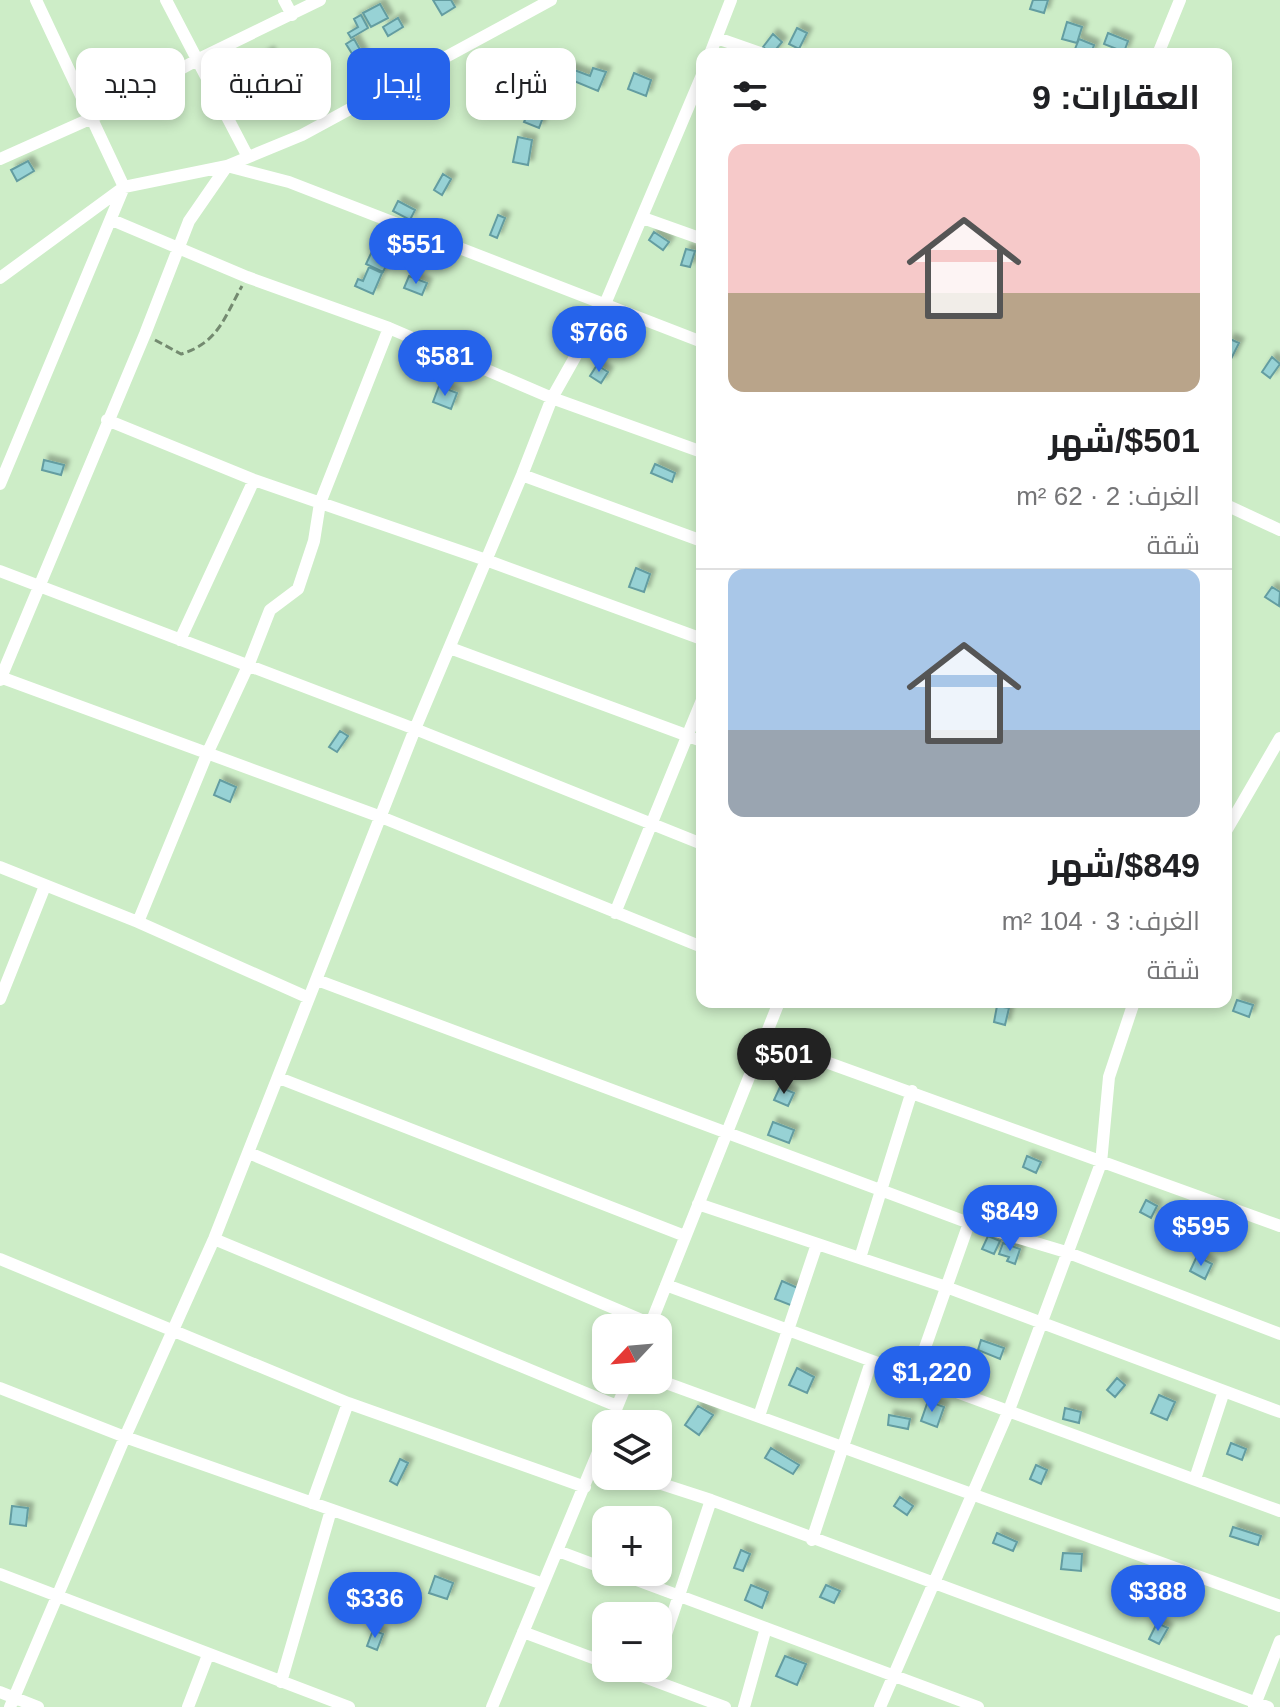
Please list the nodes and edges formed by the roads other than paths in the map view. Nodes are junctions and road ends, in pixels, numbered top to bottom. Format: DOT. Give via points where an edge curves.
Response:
graph roads {
  1 [pos="36,0"];
  2 [pos="166,0"];
  3 [pos="284,0"];
  4 [pos="320,0"];
  5 [pos="551,0"];
  6 [pos="731,0"];
  7 [pos="1180,0"];
  8 [pos="292,15"];
  9 [pos="717,38"];
  10 [pos="713,48"];
  11 [pos="746,48"];
  12 [pos="1160,48"];
  13 [pos="197,60"];
  14 [pos="185,67"];
  15 [pos="76,84"];
  16 [pos="696,90"];
  17 [pos="88,120"];
  18 [pos="93,120"];
  19 [pos="248,157"];
  20 [pos="0,159"];
  21 [pos="227,166"];
  22 [pos="124,187"];
  23 [pos="643,218"];
  24 [pos="112,220"];
  25 [pos="696,237"];
  26 [pos="177,248"];
  27 [pos="0,278"];
  28 [pos="605,304"];
  29 [pos="389,328"];
  30 [pos="696,340"];
  31 [pos="552,398"];
  32 [pos="107,420"];
  33 [pos="696,450"];
  34 [pos="522,475"];
  35 [pos="254,480"];
  36 [pos="0,484"];
  37 [pos="320,503"];
  38 [pos="1232,508"];
  39 [pos="1280,530"];
  40 [pos="696,539"];
  41 [pos="486,560"];
  42 [pos="0,571"];
  43 [pos="40,587"];
  44 [pos="696,637"];
  45 [pos="180,640"];
  46 [pos="450,648"];
  47 [pos="248,666"];
  48 [pos="0,678"];
  49 [pos="696,714"];
  50 [pos="415,729"];
  51 [pos="687,736"];
  52 [pos="1280,738"];
  53 [pos="696,739"];
  54 [pos="207,754"];
  55 [pos="381,817"];
  56 [pos="1232,821"];
  57 [pos="651,824"];
  58 [pos="696,842"];
  59 [pos="0,867"];
  60 [pos="45,886"];
  61 [pos="615,913"];
  62 [pos="138,922"];
  63 [pos="696,945"];
  64 [pos="317,980"];
  65 [pos="309,998"];
  66 [pos="0,999"];
  67 [pos="777,1008"];
  68 [pos="1132,1008"];
  69 [pos="765,1040"];
  70 [pos="279,1078"];
  71 [pos="912,1091"];
  72 [pos="727,1133"];
  73 [pos="249,1153"];
  74 [pos="1101,1163"];
  75 [pos="881,1190"];
  76 [pos="698,1204"];
  77 [pos="969,1223"];
  78 [pos="1280,1226"];
  79 [pos="685,1236"];
  80 [pos="214,1239"];
  81 [pos="817,1244"];
  82 [pos="1066,1252"];
  83 [pos="860,1258"];
  84 [pos="0,1259"];
  85 [pos="666,1285"];
  86 [pos="946,1287"];
  87 [pos="622,1314"];
  88 [pos="655,1314"];
  89 [pos="1040,1322"];
  90 [pos="789,1330"];
  91 [pos="172,1332"];
  92 [pos="1280,1334"];
  93 [pos="871,1362"];
  94 [pos="915,1376"];
  95 [pos="672,1385"];
  96 [pos="0,1388"];
  97 [pos="1224,1391"];
  98 [pos="622,1394"];
  99 [pos="348,1403"];
  100 [pos="617,1406"];
  101 [pos="615,1410"];
  102 [pos="1009,1410"];
  103 [pos="1280,1412"];
  104 [pos="759,1416"];
  105 [pos="125,1437"];
  106 [pos="842,1447"];
  107 [pos="592,1476"];
  108 [pos="1195,1479"];
  109 [pos="585,1487"];
  110 [pos="672,1487"];
  111 [pos="973,1493"];
  112 [pos="711,1500"];
  113 [pos="312,1503"];
  114 [pos="331,1510"];
  115 [pos="1280,1511"];
  116 [pos="812,1540"];
  117 [pos="558,1551"];
  118 [pos="592,1564"];
  119 [pos="0,1574"];
  120 [pos="543,1584"];
  121 [pos="932,1584"];
  122 [pos="654,1586"];
  123 [pos="59,1595"];
  124 [pos="679,1595"];
  125 [pos="1280,1606"];
  126 [pos="672,1616"];
  127 [pos="766,1628"];
  128 [pos="523,1632"];
  129 [pos="1280,1641"];
  130 [pos="208,1655"];
  131 [pos="592,1658"];
  132 [pos="893,1675"];
  133 [pos="281,1682"];
  134 [pos="670,1682"];
  135 [pos="0,1692"];
  136 [pos="12,1702"];
  137 [pos="1259,1705"];
  138 [pos="38,1707"];
  139 [pos="188,1707"];
  140 [pos="349,1707"];
  141 [pos="492,1707"];
  142 [pos="725,1707"];
  143 [pos="744,1707"];
  144 [pos="880,1707"];
  145 [pos="978,1707"];
  1 -- 15 [label="street"];
  2 -- 13 [label="street"];
  3 -- 8 [label="street"];
  4 -- 8 [label="street"];
  5 -- 19 [label="street" via="302,135"];
  6 -- 9 [label="street"];
  7 -- 12 [label="street"];
  8 -- 13 [label="street"];
  9 -- 10 [label="street"];
  9 -- 11 [label="street"];
  13 -- 14 [label="street"];
  13 -- 19 [label="street"];
  16 -- 23 [label="street"];
  17 -- 20 [label="street"];
  18 -- 22 [label="street"];
  19 -- 21 [label="street"];
  21 -- 22 [label="street"];
  21 -- 26 [label="street"];
  21 -- 28 [label="street" via="289,182"];
  22 -- 24 [label="street"];
  22 -- 27 [label="street"];
  23 -- 25 [label="street"];
  23 -- 28 [label="street"];
  24 -- 26 [label="street"];
  24 -- 36 [label="street"];
  26 -- 29 [label="street"];
  26 -- 32 [label="street"];
  28 -- 30 [label="street"];
  28 -- 31 [label="street"];
  29 -- 31 [label="street"];
  29 -- 37 [label="street"];
  31 -- 33 [label="street"];
  31 -- 34 [label="street"];
  32 -- 35 [label="street"];
  32 -- 43 [label="street"];
  34 -- 40 [label="street"];
  34 -- 41 [label="street"];
  35 -- 37 [label="street"];
  35 -- 45 [label="street"];
  37 -- 41 [label="street"];
  37 -- 47 [label="street" via="298,589 273,606"];
  38 -- 39 [label="street"];
  41 -- 44 [label="street"];
  41 -- 46 [label="street"];
  42 -- 43 [label="street"];
  43 -- 45 [label="street"];
  43 -- 48 [label="street"];
  45 -- 47 [label="street"];
  46 -- 50 [label="street"];
  46 -- 51 [label="street"];
  47 -- 50 [label="street"];
  47 -- 54 [label="street"];
  48 -- 54 [label="street"];
  49 -- 51 [label="street"];
  50 -- 55 [label="street"];
  50 -- 57 [label="street"];
  51 -- 53 [label="street"];
  51 -- 57 [label="street"];
  52 -- 56 [label="street"];
  54 -- 55 [label="street"];
  54 -- 62 [label="street"];
  55 -- 61 [label="street"];
  55 -- 64 [label="street"];
  57 -- 58 [label="street"];
  57 -- 61 [label="street"];
  59 -- 60 [label="street"];
  60 -- 62 [label="street"];
  60 -- 66 [label="street"];
  61 -- 63 [label="street"];
  62 -- 65 [label="street"];
  64 -- 65 [label="street"];
  64 -- 72 [label="street"];
  65 -- 70 [label="street"];
  67 -- 69 [label="street"];
  68 -- 74 [label="street" via="1109,1077"];
  69 -- 71 [label="street"];
  69 -- 72 [label="street"];
  70 -- 73 [label="street"];
  70 -- 79 [label="street"];
  71 -- 74 [label="street"];
  71 -- 75 [label="street"];
  72 -- 75 [label="street"];
  72 -- 76 [label="street"];
  73 -- 80 [label="street"];
  73 -- 87 [label="street"];
  74 -- 78 [label="street"];
  74 -- 82 [label="street"];
  75 -- 77 [label="street"];
  75 -- 83 [label="street"];
  76 -- 79 [label="street"];
  76 -- 81 [label="street"];
  77 -- 82 [label="street"];
  77 -- 86 [label="street"];
  79 -- 85 [label="street"];
  80 -- 91 [label="street"];
  80 -- 100 [label="street"];
  81 -- 83 [label="street"];
  81 -- 90 [label="street"];
  82 -- 89 [label="street"];
  82 -- 92 [label="street"];
  83 -- 86 [label="street"];
  84 -- 91 [label="street"];
  85 -- 88 [label="street"];
  85 -- 90 [label="street"];
  86 -- 89 [label="street"];
  86 -- 94 [label="street"];
  89 -- 97 [label="street"];
  89 -- 102 [label="street"];
  90 -- 93 [label="street"];
  90 -- 104 [label="street"];
  91 -- 99 [label="street"];
  91 -- 105 [label="street"];
  93 -- 94 [label="street"];
  93 -- 106 [label="street"];
  94 -- 102 [label="street"];
  95 -- 104 [label="street"];
  96 -- 105 [label="street"];
  97 -- 103 [label="street"];
  97 -- 108 [label="street"];
  98 -- 100 [label="street"];
  99 -- 109 [label="street"];
  99 -- 113 [label="street"];
  100 -- 101 [label="street"];
  102 -- 108 [label="street"];
  102 -- 111 [label="street"];
  104 -- 106 [label="street"];
  105 -- 113 [label="street"];
  105 -- 123 [label="street"];
  106 -- 111 [label="street"];
  106 -- 116 [label="street"];
  107 -- 109 [label="street"];
  108 -- 115 [label="street"];
  109 -- 117 [label="street"];
  110 -- 112 [label="street"];
  111 -- 121 [label="street"];
  111 -- 125 [label="street"];
  112 -- 116 [label="street"];
  112 -- 124 [label="street"];
  113 -- 114 [label="street"];
  114 -- 120 [label="street"];
  114 -- 133 [label="street"];
  116 -- 121 [label="street"];
  117 -- 118 [label="street"];
  117 -- 120 [label="street"];
  119 -- 123 [label="street"];
  120 -- 128 [label="street"];
  121 -- 132 [label="street"];
  121 -- 137 [label="street"];
  122 -- 124 [label="street"];
  123 -- 130 [label="street"];
  123 -- 136 [label="street"];
  124 -- 126 [label="street"];
  124 -- 127 [label="street"];
  127 -- 132 [label="street"];
  127 -- 143 [label="street"];
  128 -- 131 [label="street"];
  128 -- 141 [label="street"];
  129 -- 137 [label="street"];
  130 -- 133 [label="street"];
  130 -- 139 [label="street"];
  132 -- 144 [label="street"];
  132 -- 145 [label="street"];
  133 -- 140 [label="street"];
  134 -- 142 [label="street"];
  135 -- 136 [label="street"];
  136 -- 138 [label="street"];
}
